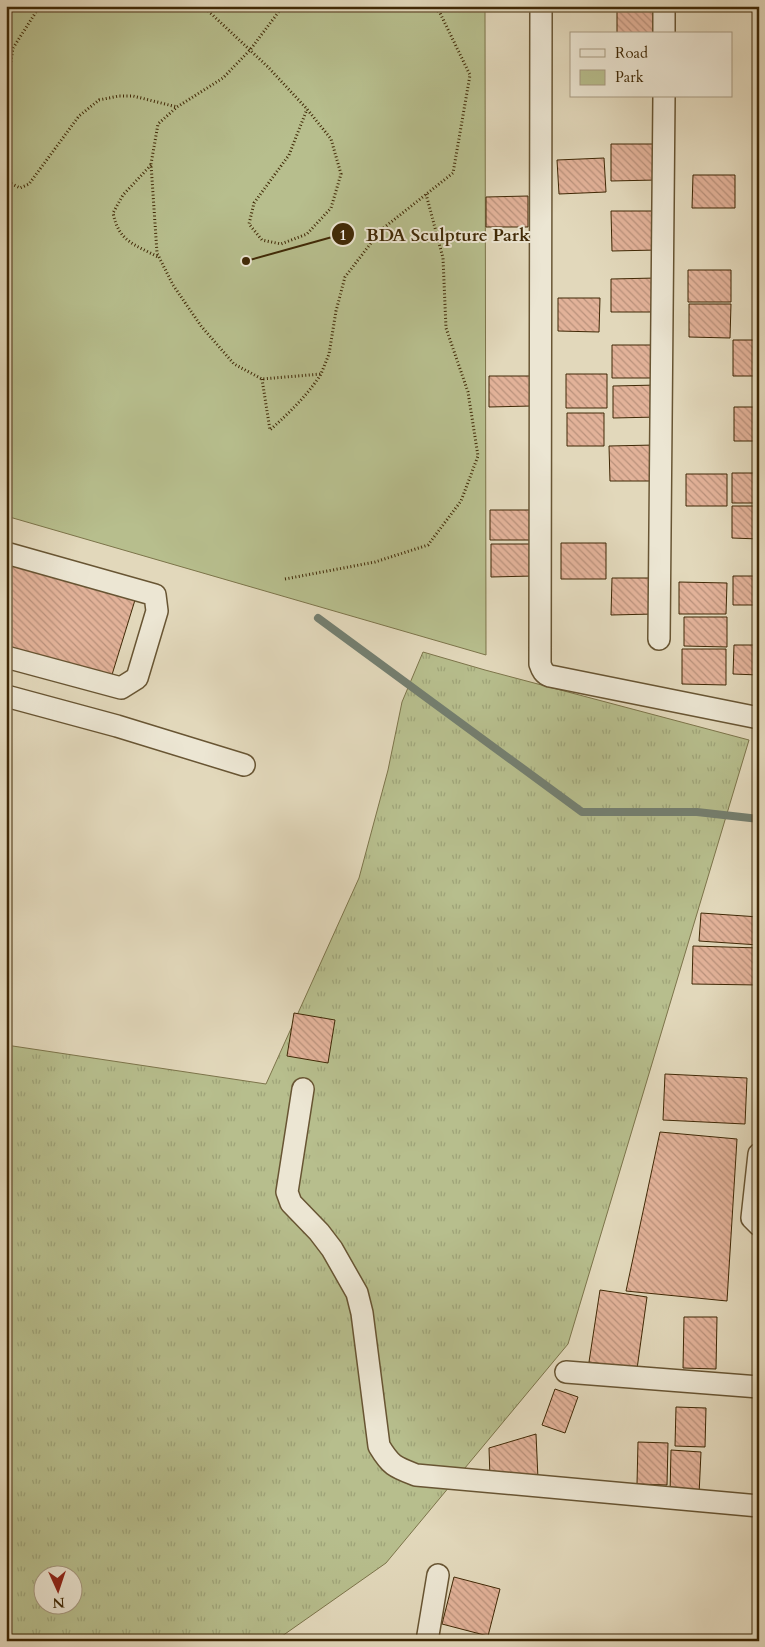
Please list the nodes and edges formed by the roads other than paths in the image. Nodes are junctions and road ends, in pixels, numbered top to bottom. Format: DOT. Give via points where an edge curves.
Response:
graph roads {
  1 [pos="541,6"];
  2 [pos="664,6"];
  3 [pos="664,32"];
  4 [pos="664,98"];
  5 [pos="6,553"];
  6 [pos="660,639"];
  7 [pos="7,658"];
  8 [pos="6,696"];
  9 [pos="759,718"];
  10 [pos="244,765"];
  11 [pos="303,1089"];
  12 [pos="759,1154"];
  13 [pos="759,1225"];
  14 [pos="566,1372"];
  15 [pos="759,1387"];
  16 [pos="759,1506"];
  17 [pos="438,1575"];
  18 [pos="427,1641"];
  1 -- 9 [label="street" via="540,664 545,674 550,676"];
  2 -- 3 [label="street"];
  4 -- 6 [label="street"];
  5 -- 7 [label="street" via="154,595 157,611 137,678 121,688"];
  8 -- 10 [label="street"];
  11 -- 16 [label="street" via="287,1192 291,1203 332,1249 357,1293 379,1446 388,1461 398,1469 416,1475"];
  12 -- 13 [label="street" via="752,1218"];
  14 -- 15 [label="street"];
  17 -- 18 [label="street"];
}
